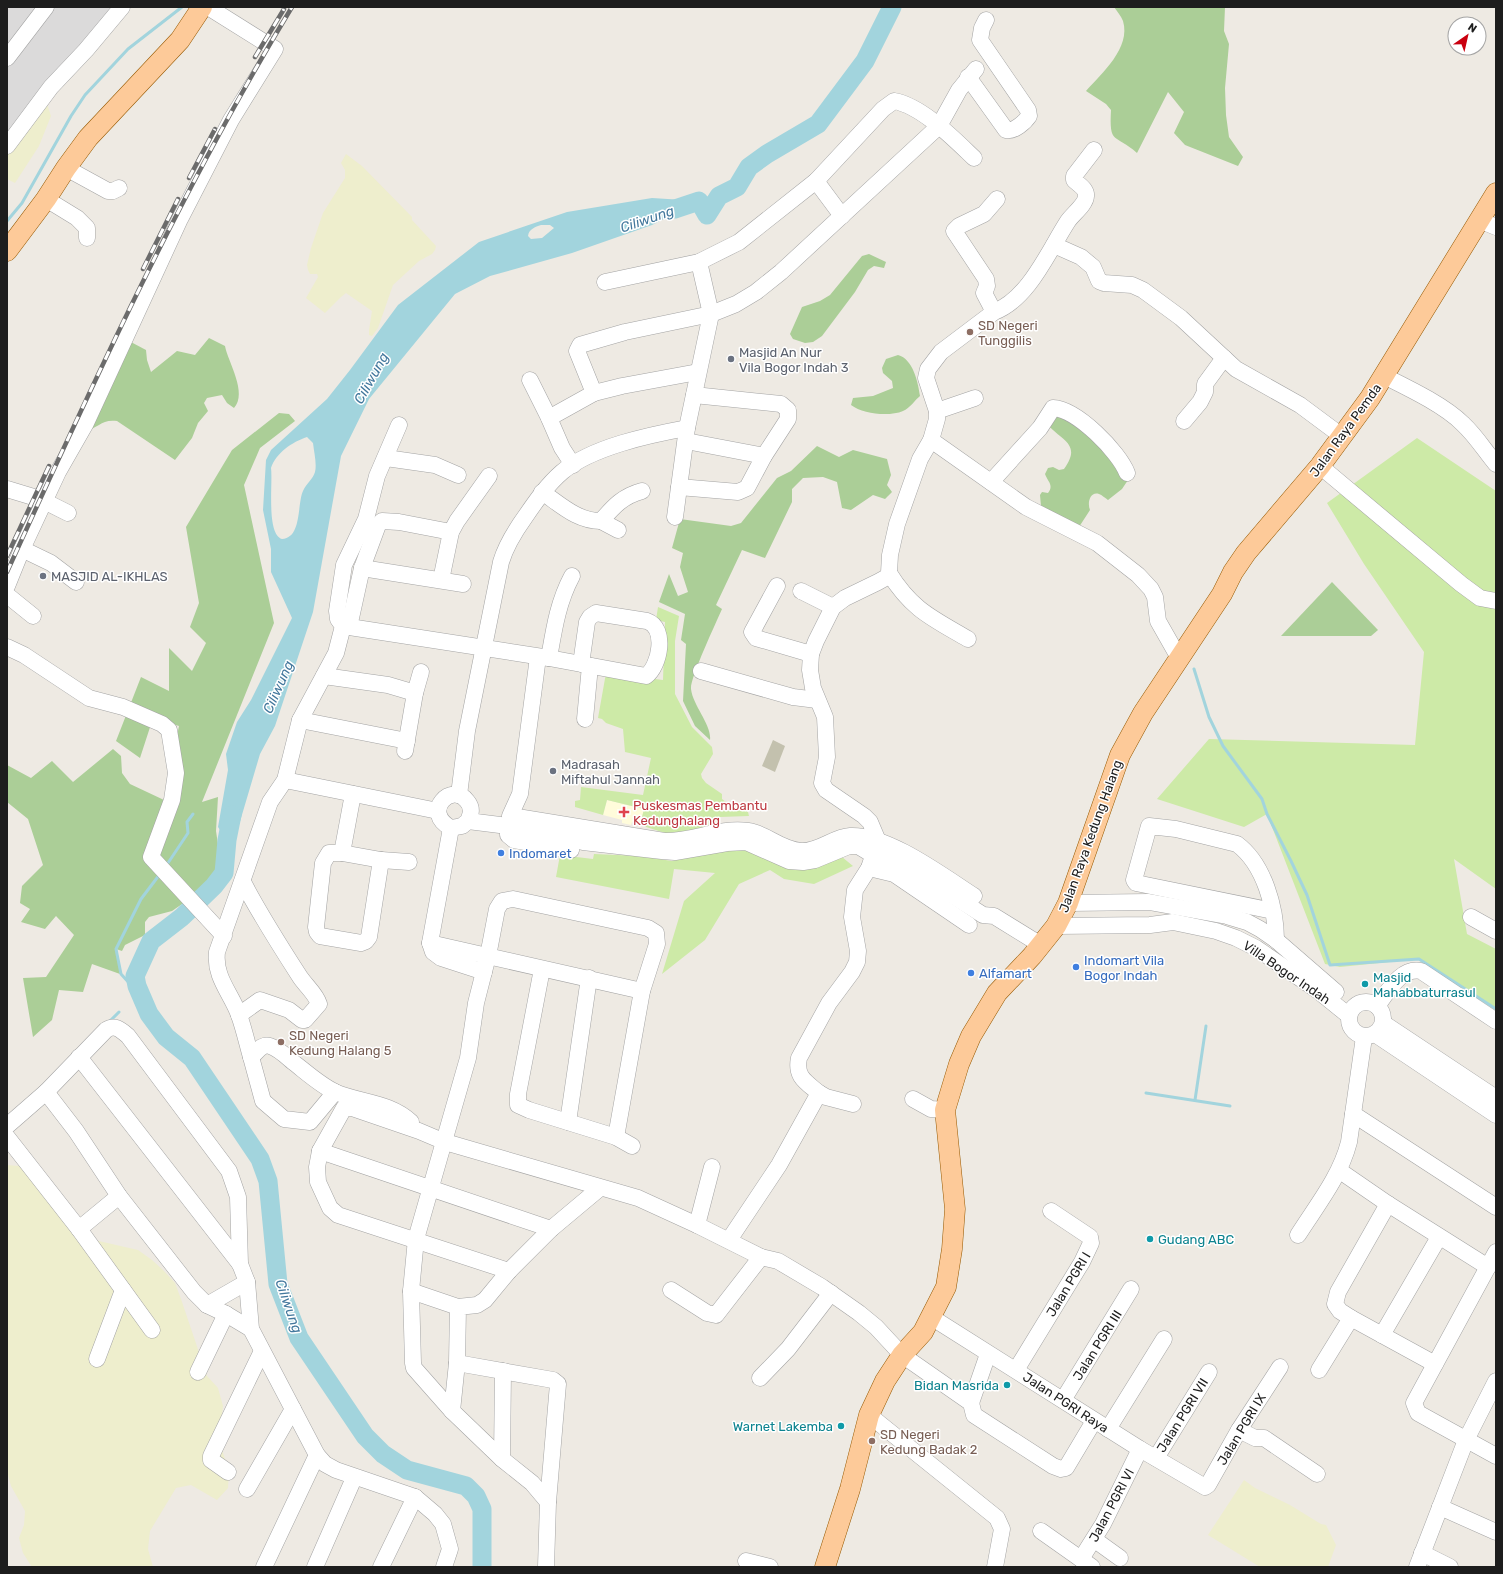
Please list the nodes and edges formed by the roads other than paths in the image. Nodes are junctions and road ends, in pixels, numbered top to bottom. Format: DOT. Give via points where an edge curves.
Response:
graph roads {
  1 [pos="46,7"];
  2 [pos="122,7"];
  3 [pos="202,7"];
  4 [pos="208,7"];
  5 [pos="986,20"];
  6 [pos="8,56"];
  7 [pos="939,126"];
  8 [pos="7,146"];
  9 [pos="1094,150"];
  10 [pos="974,158"];
  11 [pos="66,168"];
  12 [pos="816,182"];
  13 [pos="119,188"];
  14 [pos="1496,193"];
  15 [pos="46,199"];
  16 [pos="997,200"];
  17 [pos="842,216"];
  18 [pos="1488,223"];
  19 [pos="87,238"];
  20 [pos="1054,246"];
  21 [pos="7,251"];
  22 [pos="699,262"];
  23 [pos="605,282"];
  24 [pos="994,312"];
  25 [pos="711,314"];
  26 [pos="1224,358"];
  27 [pos="698,372"];
  28 [pos="1384,376"];
  29 [pos="530,380"];
  30 [pos="594,394"];
  31 [pos="694,394"];
  32 [pos="975,398"];
  33 [pos="937,411"];
  34 [pos="549,418"];
  35 [pos="1184,421"];
  36 [pos="399,425"];
  37 [pos="686,435"];
  38 [pos="1343,437"];
  39 [pos="931,440"];
  40 [pos="764,456"];
  41 [pos="386,458"];
  42 [pos="1496,464"];
  43 [pos="573,465"];
  44 [pos="1320,466"];
  45 [pos="1127,473"];
  46 [pos="458,475"];
  47 [pos="489,476"];
  48 [pos="991,482"];
  49 [pos="679,487"];
  50 [pos="7,489"];
  51 [pos="642,491"];
  52 [pos="542,492"];
  53 [pos="44,501"];
  54 [pos="68,513"];
  55 [pos="675,517"];
  56 [pos="601,521"];
  57 [pos="618,530"];
  58 [pos="452,532"];
  59 [pos="22,549"];
  60 [pos="362,568"];
  61 [pos="890,573"];
  62 [pos="572,576"];
  63 [pos="441,580"];
  64 [pos="76,582"];
  65 [pos="462,584"];
  66 [pos="7,586"];
  67 [pos="777,586"];
  68 [pos="801,591"];
  69 [pos="7,595"];
  70 [pos="1496,601"];
  71 [pos="834,607"];
  72 [pos="33,616"];
  73 [pos="346,626"];
  74 [pos="968,639"];
  75 [pos="7,647"];
  76 [pos="484,648"];
  77 [pos="811,654"];
  78 [pos="543,657"];
  79 [pos="1179,658"];
  80 [pos="586,665"];
  81 [pos="701,671"];
  82 [pos="421,672"];
  83 [pos="324,676"];
  84 [pos="415,693"];
  85 [pos="817,700"];
  86 [pos="585,719"];
  87 [pos="300,720"];
  88 [pos="285,780"];
  89 [pos="353,794"];
  90 [pos="459,795"];
  91 [pos="438,811"];
  92 [pos="470,817"];
  93 [pos="509,821"];
  94 [pos="451,828"];
  95 [pos="826,850"];
  96 [pos="342,852"];
  97 [pos="873,855"];
  98 [pos="381,860"];
  99 [pos="409,862"];
  100 [pos="243,882"];
  101 [pos="1147,886"];
  102 [pos="1104,902"];
  103 [pos="1149,902"];
  104 [pos="1068,903"];
  105 [pos="1273,911"];
  106 [pos="1472,917"];
  107 [pos="1150,924"];
  108 [pos="969,925"];
  109 [pos="1104,925"];
  110 [pos="1056,926"];
  111 [pos="1496,931"];
  112 [pos="224,936"];
  113 [pos="1276,940"];
  114 [pos="430,943"];
  115 [pos="1041,945"];
  116 [pos="488,956"];
  117 [pos="542,968"];
  118 [pos="484,972"];
  119 [pos="589,978"];
  120 [pos="1320,986"];
  121 [pos="642,990"];
  122 [pos="1377,1006"];
  123 [pos="1351,1011"];
  124 [pos="239,1015"];
  125 [pos="1496,1021"];
  126 [pos="1374,1031"];
  127 [pos="79,1057"];
  128 [pos="251,1057"];
  129 [pos="46,1092"];
  130 [pos="335,1092"];
  131 [pos="819,1093"];
  132 [pos="1496,1098"];
  133 [pos="913,1099"];
  134 [pos="853,1104"];
  135 [pos="945,1110"];
  136 [pos="1353,1114"];
  137 [pos="1496,1115"];
  138 [pos="568,1122"];
  139 [pos="7,1126"];
  140 [pos="419,1131"];
  141 [pos="7,1136"];
  142 [pos="616,1136"];
  143 [pos="445,1142"];
  144 [pos="632,1146"];
  145 [pos="320,1151"];
  146 [pos="712,1167"];
  147 [pos="1340,1171"];
  148 [pos="600,1188"];
  149 [pos="431,1190"];
  150 [pos="120,1196"];
  151 [pos="1388,1204"];
  152 [pos="1496,1207"];
  153 [pos="1051,1211"];
  154 [pos="697,1225"];
  155 [pos="79,1229"];
  156 [pos="550,1229"];
  157 [pos="1298,1235"];
  158 [pos="1439,1237"];
  159 [pos="416,1239"];
  160 [pos="729,1240"];
  161 [pos="1496,1252"];
  162 [pos="761,1257"];
  163 [pos="240,1264"];
  164 [pos="1488,1267"];
  165 [pos="509,1271"];
  166 [pos="247,1282"];
  167 [pos="1131,1289"];
  168 [pos="123,1290"];
  169 [pos="672,1290"];
  170 [pos="412,1292"];
  171 [pos="831,1293"];
  172 [pos="207,1305"];
  173 [pos="458,1307"];
  174 [pos="226,1314"];
  175 [pos="931,1317"];
  176 [pos="1351,1318"];
  177 [pos="251,1329"];
  178 [pos="152,1330"];
  179 [pos="1382,1335"];
  180 [pos="1164,1340"];
  181 [pos="262,1351"];
  182 [pos="988,1354"];
  183 [pos="902,1355"];
  184 [pos="97,1359"];
  185 [pos="457,1364"];
  186 [pos="1435,1364"];
  187 [pos="1280,1367"];
  188 [pos="1016,1370"];
  189 [pos="1319,1370"];
  190 [pos="503,1371"];
  191 [pos="198,1372"];
  192 [pos="1209,1372"];
  193 [pos="760,1378"];
  194 [pos="1496,1381"];
  195 [pos="1063,1400"];
  196 [pos="971,1403"];
  197 [pos="293,1409"];
  198 [pos="452,1411"];
  199 [pos="869,1415"];
  200 [pos="1101,1425"];
  201 [pos="1239,1430"];
  202 [pos="1466,1440"];
  203 [pos="1140,1449"];
  204 [pos="316,1455"];
  205 [pos="1496,1456"];
  206 [pos="1156,1458"];
  207 [pos="502,1459"];
  208 [pos="228,1472"];
  209 [pos="1317,1474"];
  210 [pos="354,1478"];
  211 [pos="1202,1485"];
  212 [pos="248,1489"];
  213 [pos="415,1497"];
  214 [pos="548,1502"];
  215 [pos="1440,1507"];
  216 [pos="1041,1531"];
  217 [pos="1496,1532"];
  218 [pos="1094,1540"];
  219 [pos="1120,1558"];
  220 [pos="1419,1560"];
  221 [pos="746,1561"];
  222 [pos="1086,1563"];
  223 [pos="264,1567"];
  224 [pos="315,1567"];
  225 [pos="381,1567"];
  226 [pos="444,1567"];
  227 [pos="546,1567"];
  228 [pos="770,1567"];
  229 [pos="826,1567"];
  230 [pos="995,1567"];
  231 [pos="1450,1567"];
  1 -- 6 [label="street"];
  2 -- 8 [label="street" via="51,87"];
  3 -- 11 [label="main road" via="180,40 88,138"];
  4 -- 53 [label="street" via="275,49 231,120 180,219 86,423"];
  5 -- 7 [label="street" via="980,40 1028,110 1029,116 1013,130 1006,130 972,73 959,90"];
  7 -- 10 [label="street"];
  7 -- 12 [label="street" via="908,105 894,101 883,109"];
  7 -- 17 [label="street"];
  9 -- 20 [label="street" via="1074,176 1074,180 1085,190 1085,201 1068,221"];
  11 -- 13 [label="street" via="108,190"];
  11 -- 15 [label="main road"];
  12 -- 17 [label="street"];
  12 -- 22 [label="street" via="739,242"];
  14 -- 18 [label="main road, Jalan Raya Pemda"];
  15 -- 19 [label="street" via="77,218 87,228"];
  15 -- 21 [label="main road"];
  16 -- 24 [label="street" via="984,214 959,226 954,232 986,279 984,293"];
  17 -- 25 [label="street" via="756,292"];
  18 -- 28 [label="main road, Jalan Raya Pemda" via="1444,281"];
  20 -- 24 [label="street" via="1039,271 1019,294 1001,310"];
  20 -- 26 [label="street" via="1081,257 1093,267 1099,281 1104,284 1132,285 1143,290 1181,318"];
  22 -- 23 [label="street"];
  22 -- 25 [label="street"];
  24 -- 33 [label="street" via="941,352 928,369 926,378"];
  25 -- 27 [label="street"];
  25 -- 30 [label="street" via="625,332 580,345 578,351"];
  26 -- 35 [label="street" via="1205,384 1205,392 1200,402"];
  26 -- 38 [label="street" via="1248,377 1300,405"];
  27 -- 30 [label="street" via="622,386"];
  27 -- 31 [label="street"];
  28 -- 38 [label="main road, Jalan Raya Pemda"];
  28 -- 42 [label="street" via="1462,422"];
  29 -- 34 [label="street"];
  30 -- 34 [label="street"];
  31 -- 37 [label="street"];
  31 -- 40 [label="street" via="781,404 788,410 788,418"];
  32 -- 33 [label="street"];
  33 -- 39 [label="street"];
  34 -- 43 [label="street" via="562,448"];
  36 -- 41 [label="street"];
  37 -- 40 [label="street"];
  37 -- 43 [label="street" via="654,434 627,442"];
  37 -- 49 [label="street"];
  38 -- 44 [label="main road, Jalan Raya Pemda"];
  39 -- 48 [label="street"];
  39 -- 61 [label="street" via="920,459 896,524 890,554"];
  40 -- 49 [label="street" via="747,488 738,492"];
  41 -- 46 [label="street" via="435,466"];
  41 -- 73 [label="street" via="377,476 366,519 344,565 337,611 338,620"];
  43 -- 52 [label="street"];
  44 -- 70 [label="street" via="1480,598"];
  44 -- 79 [label="main road, Jalan Raya Pemda" via="1246,553"];
  45 -- 48 [label="street" via="1123,462 1098,434 1064,412 1053,408 1040,428"];
  47 -- 58 [label="street"];
  48 -- 79 [label="street" via="1026,507 1097,543 1138,575 1155,597 1158,621"];
  49 -- 55 [label="street"];
  50 -- 53 [label="street"];
  51 -- 56 [label="street" via="623,498"];
  52 -- 56 [label="street" via="577,516 588,521"];
  52 -- 76 [label="street" via="504,550"];
  53 -- 54 [label="street"];
  53 -- 59 [label="street"];
  56 -- 57 [label="street"];
  58 -- 60 [label="street" via="382,521 378,525"];
  58 -- 63 [label="street"];
  59 -- 64 [label="street" via="51,563"];
  59 -- 66 [label="street"];
  60 -- 63 [label="street"];
  60 -- 73 [label="street"];
  61 -- 71 [label="street"];
  61 -- 74 [label="street" via="911,602"];
  62 -- 78 [label="street" via="562,596"];
  63 -- 65 [label="street"];
  67 -- 77 [label="street" via="752,632 756,638"];
  68 -- 71 [label="street"];
  69 -- 72 [label="street"];
  71 -- 77 [label="street"];
  73 -- 76 [label="street"];
  73 -- 83 [label="street"];
  75 -- 112 [label="street" via="24,655 89,698 123,707 162,724 169,730 176,773 172,800 151,857"];
  76 -- 78 [label="street"];
  76 -- 90 [label="street" via="467,730"];
  77 -- 85 [label="street" via="812,688"];
  78 -- 80 [label="street"];
  78 -- 93 [label="street" via="520,794"];
  79 -- 104 [label="main road, Jalan Raya Kedung Halang" via="1142,714 1120,755"];
  80 -- 80 [label="street" via="646,676 652,672 659,659 658,629 647,621 596,614 587,622"];
  80 -- 86 [label="street"];
  81 -- 85 [label="street" via="793,697"];
  82 -- 84 [label="street"];
  83 -- 84 [label="street" via="388,685"];
  83 -- 87 [label="street"];
  84 -- 87 [label="street" via="406,746"];
  85 -- 97 [label="street" via="825,717 828,756 822,784 826,790 870,822"];
  87 -- 88 [label="street"];
  88 -- 89 [label="street"];
  88 -- 100 [label="street" via="270,802"];
  89 -- 91 [label="street"];
  89 -- 96 [label="street"];
  90 -- 91 [label="street" via="444,798"];
  90 -- 92 [label="street" via="470,805"];
  91 -- 94 [label="street" via="443,823"];
  92 -- 93 [label="street"];
  92 -- 94 [label="street" via="462,826"];
  93 -- 95 [label="street" via="664,841 683,840 716,831 733,830 758,833 781,846 802,851"];
  93 -- 95 [label="street" via="583,847 679,852 746,842 790,861 803,862 815,860"];
  94 -- 114 [label="street"];
  95 -- 97 [label="street" via="841,837 857,836"];
  96 -- 98 [label="street"];
  96 -- 98 [label="street" via="329,853 323,863 316,926 317,932 327,938 361,943 369,937"];
  97 -- 108 [label="street" via="894,874"];
  97 -- 115 [label="street" via="906,853 989,907 994,916"];
  97 -- 131 [label="street" via="855,890 852,917 858,951 857,962 829,1003 798,1058 797,1067 801,1078"];
  98 -- 99 [label="street"];
  100 -- 112 [label="street"];
  100 -- 124 [label="street" via="273,934 319,1004 305,1020 289,1010 260,1000"];
  101 -- 103 [label="street"];
  101 -- 105 [label="street"];
  101 -- 105 [label="street" via="1134,880 1149,826 1176,829 1237,844 1245,850 1268,892"];
  102 -- 103 [label="street, Villa Bogor Indah"];
  102 -- 104 [label="street, Villa Bogor Indah"];
  102 -- 109 [label="street"];
  103 -- 107 [label="street"];
  103 -- 113 [label="street, Villa Bogor Indah" via="1227,916 1260,928"];
  104 -- 110 [label="main road, Jalan Raya Kedung Halang"];
  105 -- 113 [label="street"];
  106 -- 111 [label="street"];
  107 -- 109 [label="street, Villa Bogor Indah"];
  107 -- 120 [label="street, Villa Bogor Indah" via="1173,922 1236,938"];
  109 -- 110 [label="street, Villa Bogor Indah"];
  110 -- 115 [label="main road, Jalan Raya Kedung Halang"];
  112 -- 124 [label="street" via="217,952 217,968"];
  113 -- 120 [label="street, Villa Bogor Indah"];
  114 -- 116 [label="street"];
  114 -- 118 [label="street" via="433,952 441,958"];
  115 -- 135 [label="main road, Jalan Raya Kedung Halang" via="997,993 971,1036 959,1064"];
  116 -- 117 [label="street"];
  116 -- 118 [label="street"];
  116 -- 121 [label="street" via="497,908 502,901 513,899 640,927 652,930 657,937"];
  117 -- 119 [label="street"];
  117 -- 138 [label="street" via="518,1105"];
  118 -- 143 [label="street" via="476,1003 468,1058"];
  119 -- 121 [label="street"];
  119 -- 138 [label="street"];
  120 -- 123 [label="street, Villa Bogor Indah"];
  121 -- 142 [label="street"];
  122 -- 123 [label="street" via="1365,1002"];
  122 -- 125 [label="street" via="1400,977 1416,970"];
  122 -- 126 [label="street" via="1382,1014"];
  123 -- 126 [label="street, Villa Bogor Indah" via="1351,1030"];
  124 -- 128 [label="street"];
  126 -- 132 [label="street, Villa Bogor Indah"];
  126 -- 136 [label="street"];
  126 -- 137 [label="street, Villa Bogor Indah"];
  127 -- 129 [label="street"];
  127 -- 163 [label="street"];
  127 -- 163 [label="street" via="110,1027 115,1027 128,1036 229,1170 238,1197"];
  128 -- 130 [label="street" via="263,1046 269,1045"];
  128 -- 130 [label="street" via="263,1102 284,1119 310,1122"];
  129 -- 139 [label="street"];
  129 -- 150 [label="street" via="76,1130"];
  130 -- 140 [label="street" via="380,1104 399,1113"];
  131 -- 134 [label="street"];
  131 -- 160 [label="street" via="779,1165"];
  133 -- 135 [label="street" via="931,1109"];
  135 -- 175 [label="main road, Jalan Raya Kedung Halang" via="955,1204 953,1241 946,1287"];
  136 -- 147 [label="street" via="1349,1142"];
  136 -- 152 [label="street"];
  138 -- 142 [label="street"];
  140 -- 143 [label="street"];
  140 -- 145 [label="street" via="352,1108 344,1108"];
  141 -- 155 [label="street"];
  142 -- 144 [label="street"];
  143 -- 148 [label="street"];
  143 -- 149 [label="street"];
  145 -- 149 [label="street"];
  145 -- 159 [label="street" via="318,1182 332,1211"];
  146 -- 154 [label="street"];
  147 -- 151 [label="street"];
  147 -- 157 [label="street"];
  148 -- 154 [label="street" via="643,1200"];
  148 -- 156 [label="street"];
  149 -- 156 [label="street"];
  149 -- 159 [label="street"];
  150 -- 155 [label="street"];
  150 -- 172 [label="street" via="194,1292"];
  151 -- 158 [label="street"];
  151 -- 176 [label="street" via="1334,1300 1340,1311"];
  153 -- 188 [label="street, Jalan PGRI I" via="1090,1237 1091,1243"];
  154 -- 160 [label="street"];
  155 -- 168 [label="street"];
  156 -- 165 [label="street"];
  158 -- 164 [label="street"];
  158 -- 179 [label="street"];
  159 -- 165 [label="street"];
  159 -- 170 [label="street"];
  160 -- 162 [label="street"];
  161 -- 164 [label="street"];
  162 -- 169 [label="street" via="716,1315 707,1313"];
  162 -- 171 [label="street" via="778,1261"];
  163 -- 166 [label="street"];
  164 -- 186 [label="street"];
  165 -- 173 [label="street" via="485,1300 477,1305"];
  166 -- 172 [label="street"];
  166 -- 177 [label="street"];
  167 -- 195 [label="street, Jalan PGRI III"];
  168 -- 178 [label="street"];
  168 -- 184 [label="street"];
  170 -- 173 [label="street"];
  170 -- 198 [label="street" via="414,1368"];
  171 -- 183 [label="street" via="876,1327"];
  171 -- 193 [label="street" via="788,1349"];
  172 -- 174 [label="street"];
  173 -- 185 [label="street"];
  174 -- 177 [label="street"];
  174 -- 191 [label="street"];
  175 -- 182 [label="street, Jalan PGRI Raya"];
  175 -- 183 [label="main road, Jalan Raya Kedung Halang" via="923,1332"];
  176 -- 179 [label="street"];
  176 -- 189 [label="street"];
  177 -- 181 [label="street"];
  179 -- 186 [label="street"];
  180 -- 200 [label="street"];
  181 -- 197 [label="street"];
  181 -- 208 [label="street" via="211,1456 214,1463"];
  182 -- 188 [label="street, Jalan PGRI Raya"];
  182 -- 196 [label="street"];
  183 -- 196 [label="street"];
  183 -- 199 [label="main road, Jalan Raya Kedung Halang" via="884,1381"];
  185 -- 190 [label="street"];
  185 -- 198 [label="street"];
  186 -- 202 [label="street" via="1415,1399 1414,1406 1418,1413"];
  187 -- 201 [label="street, Jalan PGRI IX"];
  188 -- 195 [label="street, Jalan PGRI Raya"];
  190 -- 207 [label="street"];
  190 -- 214 [label="street" via="553,1380 558,1384"];
  192 -- 206 [label="street, Jalan PGRI VII"];
  194 -- 202 [label="street"];
  195 -- 200 [label="street, Jalan PGRI Raya"];
  196 -- 200 [label="street" via="974,1415 1061,1469 1066,1468"];
  197 -- 204 [label="street"];
  197 -- 212 [label="street"];
  198 -- 207 [label="street"];
  199 -- 229 [label="main road, Jalan Raya Kedung Halang" via="850,1490"];
  199 -- 230 [label="street" via="996,1518 1002,1529"];
  200 -- 203 [label="street, Jalan PGRI Raya"];
  201 -- 209 [label="street" via="1255,1438 1264,1438"];
  201 -- 211 [label="street, Jalan PGRI IX" via="1208,1485"];
  202 -- 205 [label="street"];
  202 -- 215 [label="street"];
  203 -- 206 [label="street, Jalan PGRI Raya"];
  203 -- 218 [label="street, Jalan PGRI VI"];
  204 -- 210 [label="street" via="325,1464"];
  204 -- 223 [label="street"];
  206 -- 211 [label="street, Jalan PGRI Raya"];
  207 -- 214 [label="street" via="532,1483"];
  210 -- 213 [label="street"];
  210 -- 224 [label="street"];
  213 -- 225 [label="street"];
  213 -- 226 [label="street" via="443,1524 450,1549"];
  214 -- 227 [label="street"];
  215 -- 217 [label="street"];
  215 -- 220 [label="street"];
  216 -- 222 [label="street"];
  218 -- 219 [label="street"];
  218 -- 222 [label="street, Jalan PGRI VI"];
  220 -- 231 [label="street"];
  221 -- 228 [label="street"];
}
